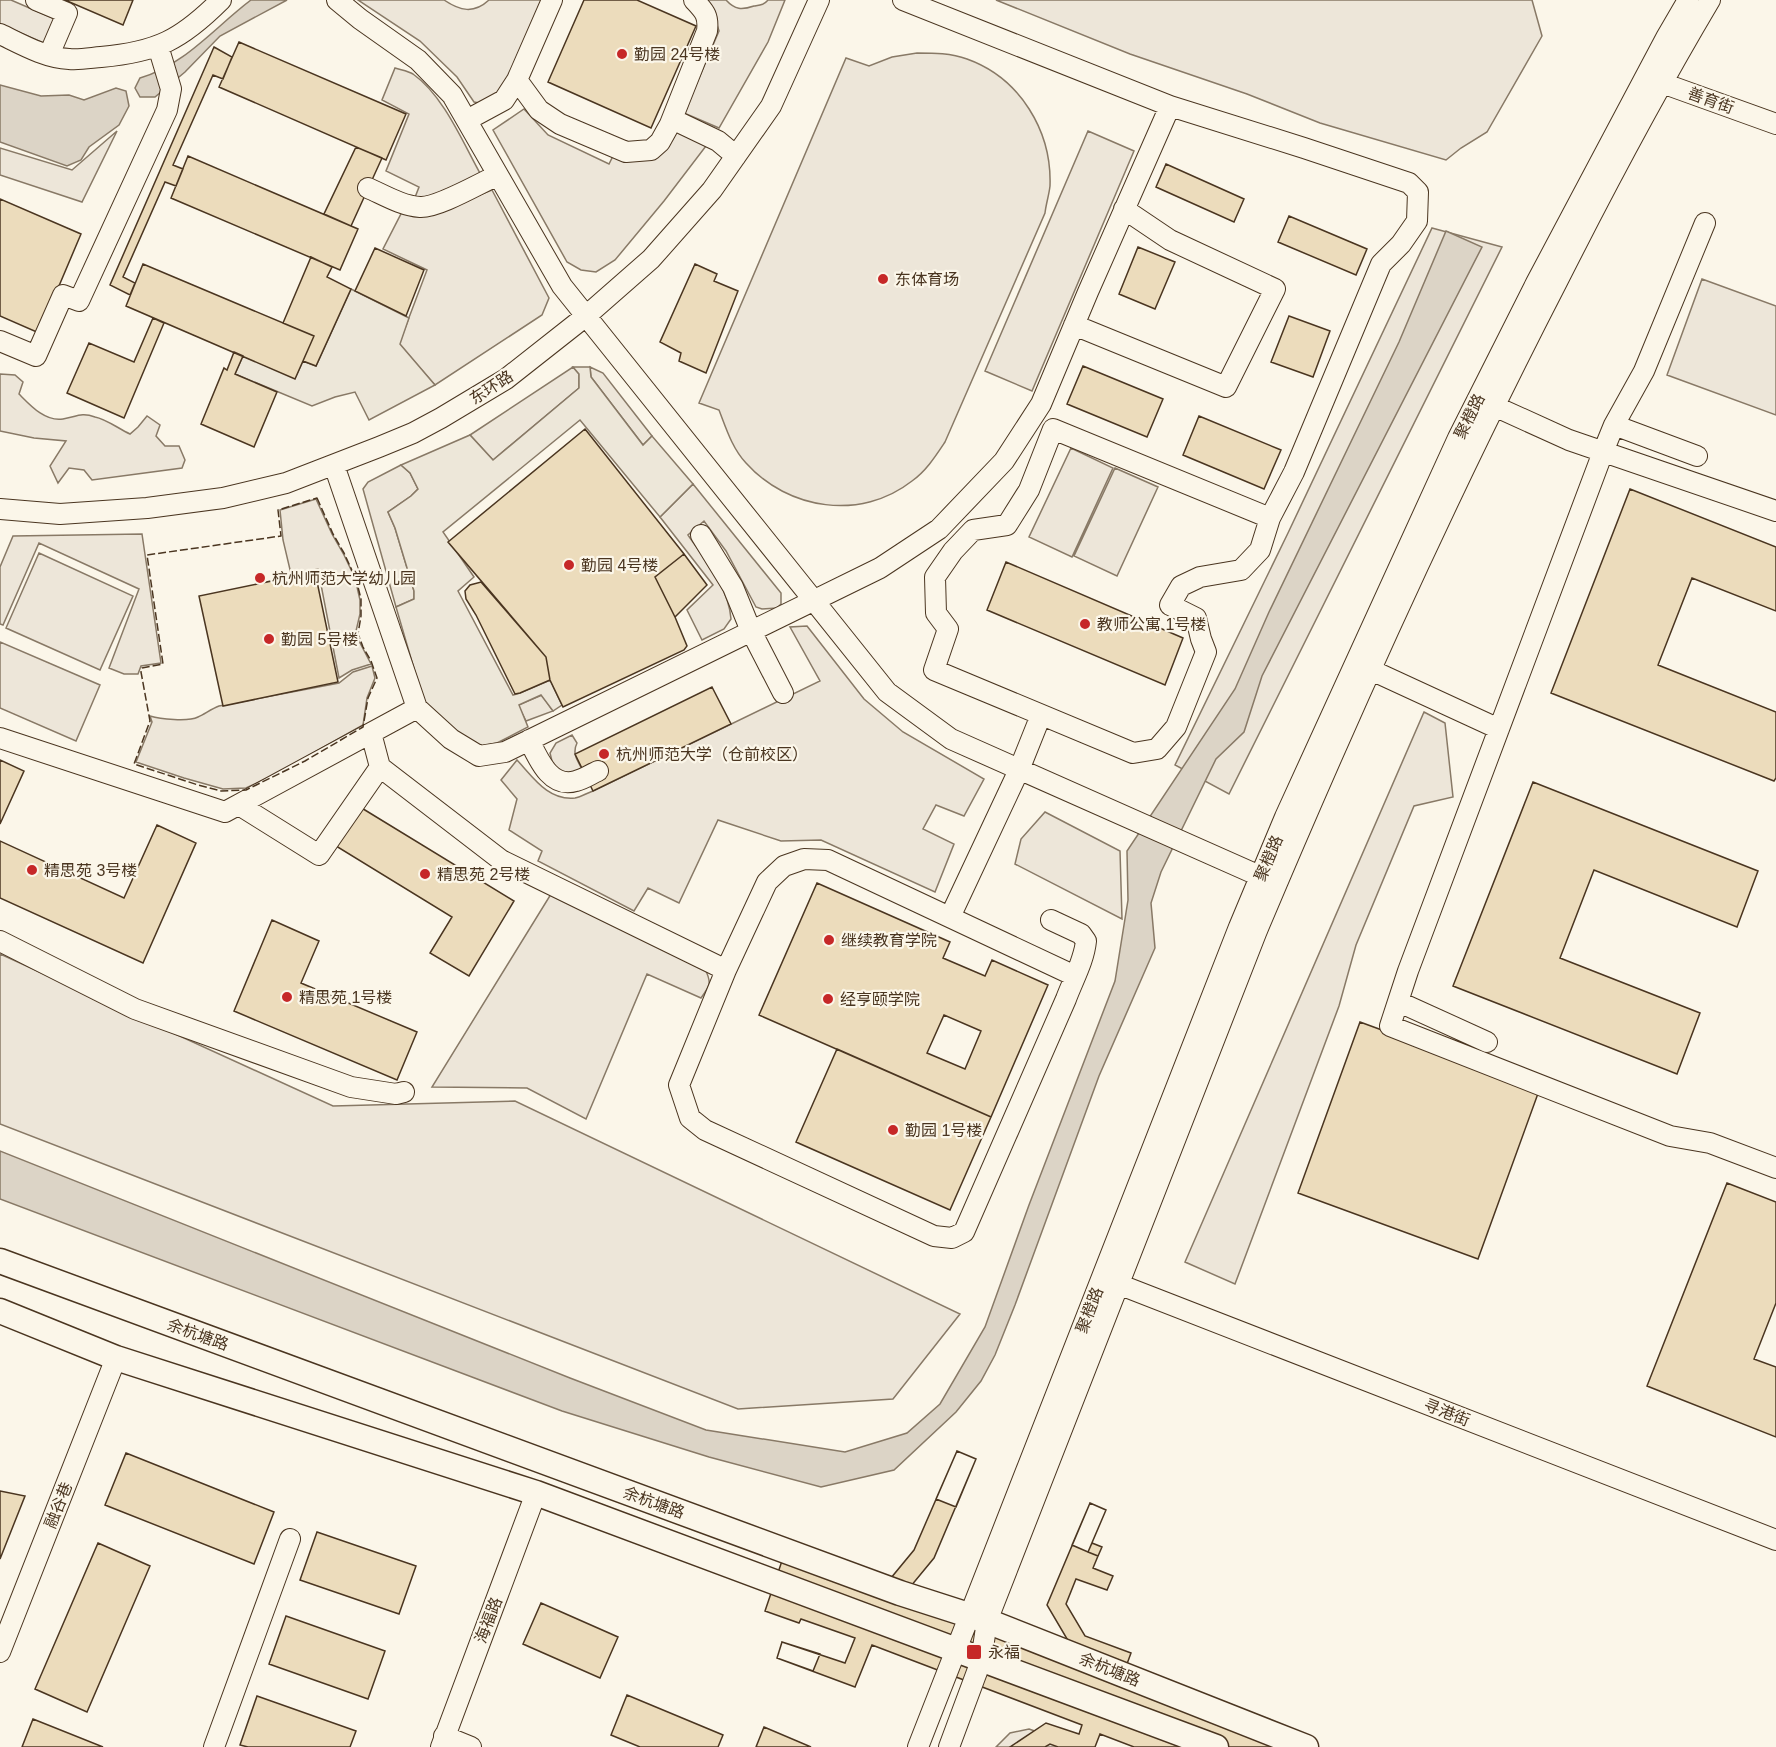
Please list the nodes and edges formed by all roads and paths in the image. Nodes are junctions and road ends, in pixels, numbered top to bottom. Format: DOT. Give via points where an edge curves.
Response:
graph roads {
  1 [pos="36,0"];
  2 [pos="221,0"];
  3 [pos="337,0"];
  4 [pos="552,0"];
  5 [pos="694,0"];
  6 [pos="819,0"];
  7 [pos="903,0"];
  8 [pos="1688,0"];
  9 [pos="1710,0"];
  10 [pos="0,34"];
  11 [pos="160,52"];
  12 [pos="50,55"];
  13 [pos="517,80"];
  14 [pos="1654,80"];
  15 [pos="1170,106"];
  16 [pos="672,119"];
  17 [pos="467,120"];
  18 [pos="1776,124"];
  19 [pos="736,156"];
  20 [pos="498,175"];
  21 [pos="368,188"];
  22 [pos="1124,209"];
  23 [pos="1705,223"];
  24 [pos="586,316"];
  25 [pos="1074,325"];
  26 [pos="0,341"];
  27 [pos="1486,402"];
  28 [pos="1034,415"];
  29 [pos="1614,425"];
  30 [pos="1053,429"];
  31 [pos="1603,452"];
  32 [pos="1697,456"];
  33 [pos="334,465"];
  34 [pos="0,509"];
  35 [pos="1776,511"];
  36 [pos="1270,519"];
  37 [pos="939,529"];
  38 [pos="701,535"];
  39 [pos="957,547"];
  40 [pos="813,601"];
  41 [pos="751,632"];
  42 [pos="1362,666"];
  43 [pos="783,693"];
  44 [pos="417,708"];
  45 [pos="1041,715"];
  46 [pos="1499,729"];
  47 [pos="371,734"];
  48 [pos="0,738"];
  49 [pos="529,740"];
  50 [pos="380,767"];
  51 [pos="1019,770"];
  52 [pos="598,771"];
  53 [pos="239,805"];
  54 [pos="1268,880"];
  55 [pos="950,917"];
  56 [pos="1051,920"];
  57 [pos="0,941"];
  58 [pos="726,970"];
  59 [pos="1075,976"];
  60 [pos="1399,1002"];
  61 [pos="1487,1042"];
  62 [pos="404,1092"];
  63 [pos="1776,1168"];
  64 [pos="0,1261"];
  65 [pos="1118,1284"];
  66 [pos="0,1311"];
  67 [pos="116,1358"];
  68 [pos="536,1493"];
  69 [pos="290,1539"];
  70 [pos="1776,1540"];
  71 [pos="978,1618"];
  72 [pos="955,1651"];
  73 [pos="0,1652"];
  74 [pos="981,1661"];
  75 [pos="442,1742"];
  76 [pos="214,1747"];
  77 [pos="471,1747"];
  78 [pos="918,1747"];
  79 [pos="949,1747"];
  80 [pos="1216,1747"];
  81 [pos="1306,1747"];
  1 -- 12 [label="street" via="67,13"];
  2 -- 11 [label="street"];
  3 -- 17 [label="street" via="418,60 452,95"];
  4 -- 13 [label="street"];
  5 -- 16 [label="street" via="708,20 707,31"];
  6 -- 19 [label="street, 东环路" via="771,106"];
  7 -- 15 [label="street"];
  8 -- 14 [label="street, 聚橙路" via="1666,36"];
  9 -- 14 [label="street, 聚橙路"];
  10 -- 12 [label="street"];
  11 -- 12 [label="street" via="69,60"];
  11 -- 26 [label="street" via="171,89 167,110 78,302 63,295 36,356"];
  13 -- 16 [label="street" via="539,110 560,124 626,152 651,150"];
  13 -- 17 [label="street" via="504,100"];
  14 -- 18 [label="street, 善育街"];
  14 -- 27 [label="street, 聚橙路" via="1582,232"];
  15 -- 22 [label="street"];
  15 -- 36 [label="street" via="1409,183 1418,192 1417,221 1381,264 1294,472"];
  16 -- 19 [label="street" via="718,141"];
  17 -- 20 [label="street"];
  19 -- 24 [label="street, 东环路" via="712,190 651,259"];
  20 -- 21 [label="street" via="422,207"];
  20 -- 24 [label="street" via="562,286"];
  22 -- 25 [label="street"];
  22 -- 25 [label="street" via="1170,240 1275,289 1226,387"];
  23 -- 29 [label="street" via="1644,371"];
  24 -- 33 [label="street, 东环路" via="506,379 441,418"];
  24 -- 40 [label="street"];
  25 -- 28 [label="street"];
  27 -- 31 [label="street"];
  27 -- 42 [label="street, 聚橙路"];
  28 -- 30 [label="street"];
  28 -- 37 [label="street" via="1004,462"];
  29 -- 31 [label="street"];
  29 -- 32 [label="street"];
  30 -- 36 [label="street"];
  30 -- 39 [label="street" via="1029,490 1007,525 973,530"];
  31 -- 35 [label="street"];
  31 -- 46 [label="street"];
  33 -- 34 [label="street, 东环路" via="286,483 223,498 60,513"];
  33 -- 44 [label="street"];
  36 -- 45 [label="street" via="1260,550 1241,570 1200,577 1181,586 1170,604 1196,618 1206,652 1176,727 1157,749 1133,753"];
  37 -- 39 [label="street"];
  37 -- 40 [label="street" via="880,568"];
  38 -- 41 [label="street" via="733,587"];
  39 -- 45 [label="street" via="934,578 936,613 948,629 934,670"];
  40 -- 41 [label="street"];
  40 -- 51 [label="street" via="887,692 951,739"];
  41 -- 43 [label="street"];
  41 -- 49 [label="street"];
  42 -- 46 [label="street"];
  42 -- 54 [label="street, 聚橙路" via="1285,817"];
  44 -- 47 [label="street"];
  44 -- 49 [label="street" via="451,739 479,756 505,752"];
  45 -- 51 [label="street"];
  46 -- 60 [label="street"];
  47 -- 50 [label="street"];
  47 -- 53 [label="street"];
  48 -- 53 [label="street" via="225,812"];
  49 -- 52 [label="street" via="541,765 562,781 574,782"];
  50 -- 53 [label="street" via="319,855"];
  50 -- 58 [label="street" via="501,860"];
  51 -- 54 [label="street"];
  51 -- 55 [label="street"];
  54 -- 65 [label="street, 聚橙路"];
  54 -- 71 [label="street, 聚橙路"];
  55 -- 58 [label="street" via="828,860 804,859 784,866 767,882"];
  55 -- 59 [label="street"];
  56 -- 59 [label="street" via="1081,934 1086,941"];
  57 -- 62 [label="street" via="135,1009 351,1087"];
  58 -- 59 [label="street" via="679,1085 690,1118 705,1130 923,1231 952,1238 964,1232"];
  60 -- 61 [label="street"];
  60 -- 63 [label="street" via="1390,1026 1671,1136 1710,1143"];
  64 -- 71 [label="main road, 余杭塘路" via="900,1593"];
  65 -- 70 [label="street, 寻港街"];
  65 -- 71 [label="street, 聚橙路"];
  66 -- 67 [label="main road, 余杭塘路"];
  67 -- 68 [label="main road, 余杭塘路"];
  67 -- 73 [label="street, 融谷巷"];
  68 -- 72 [label="main road, 余杭塘路"];
  68 -- 75 [label="street, 海福路"];
  69 -- 76 [label="street"];
  71 -- 72 [label="street, 聚橙路"];
  71 -- 74 [label="street, 聚橙路"];
  71 -- 81 [label="main road, 余杭塘路"];
  72 -- 74 [label="main road, 余杭塘路"];
  72 -- 78 [label="street, 聚橙路"];
  74 -- 79 [label="street, 聚橙路"];
  74 -- 80 [label="main road, 余杭塘路"];
  75 -- 77 [label="street"];
}
